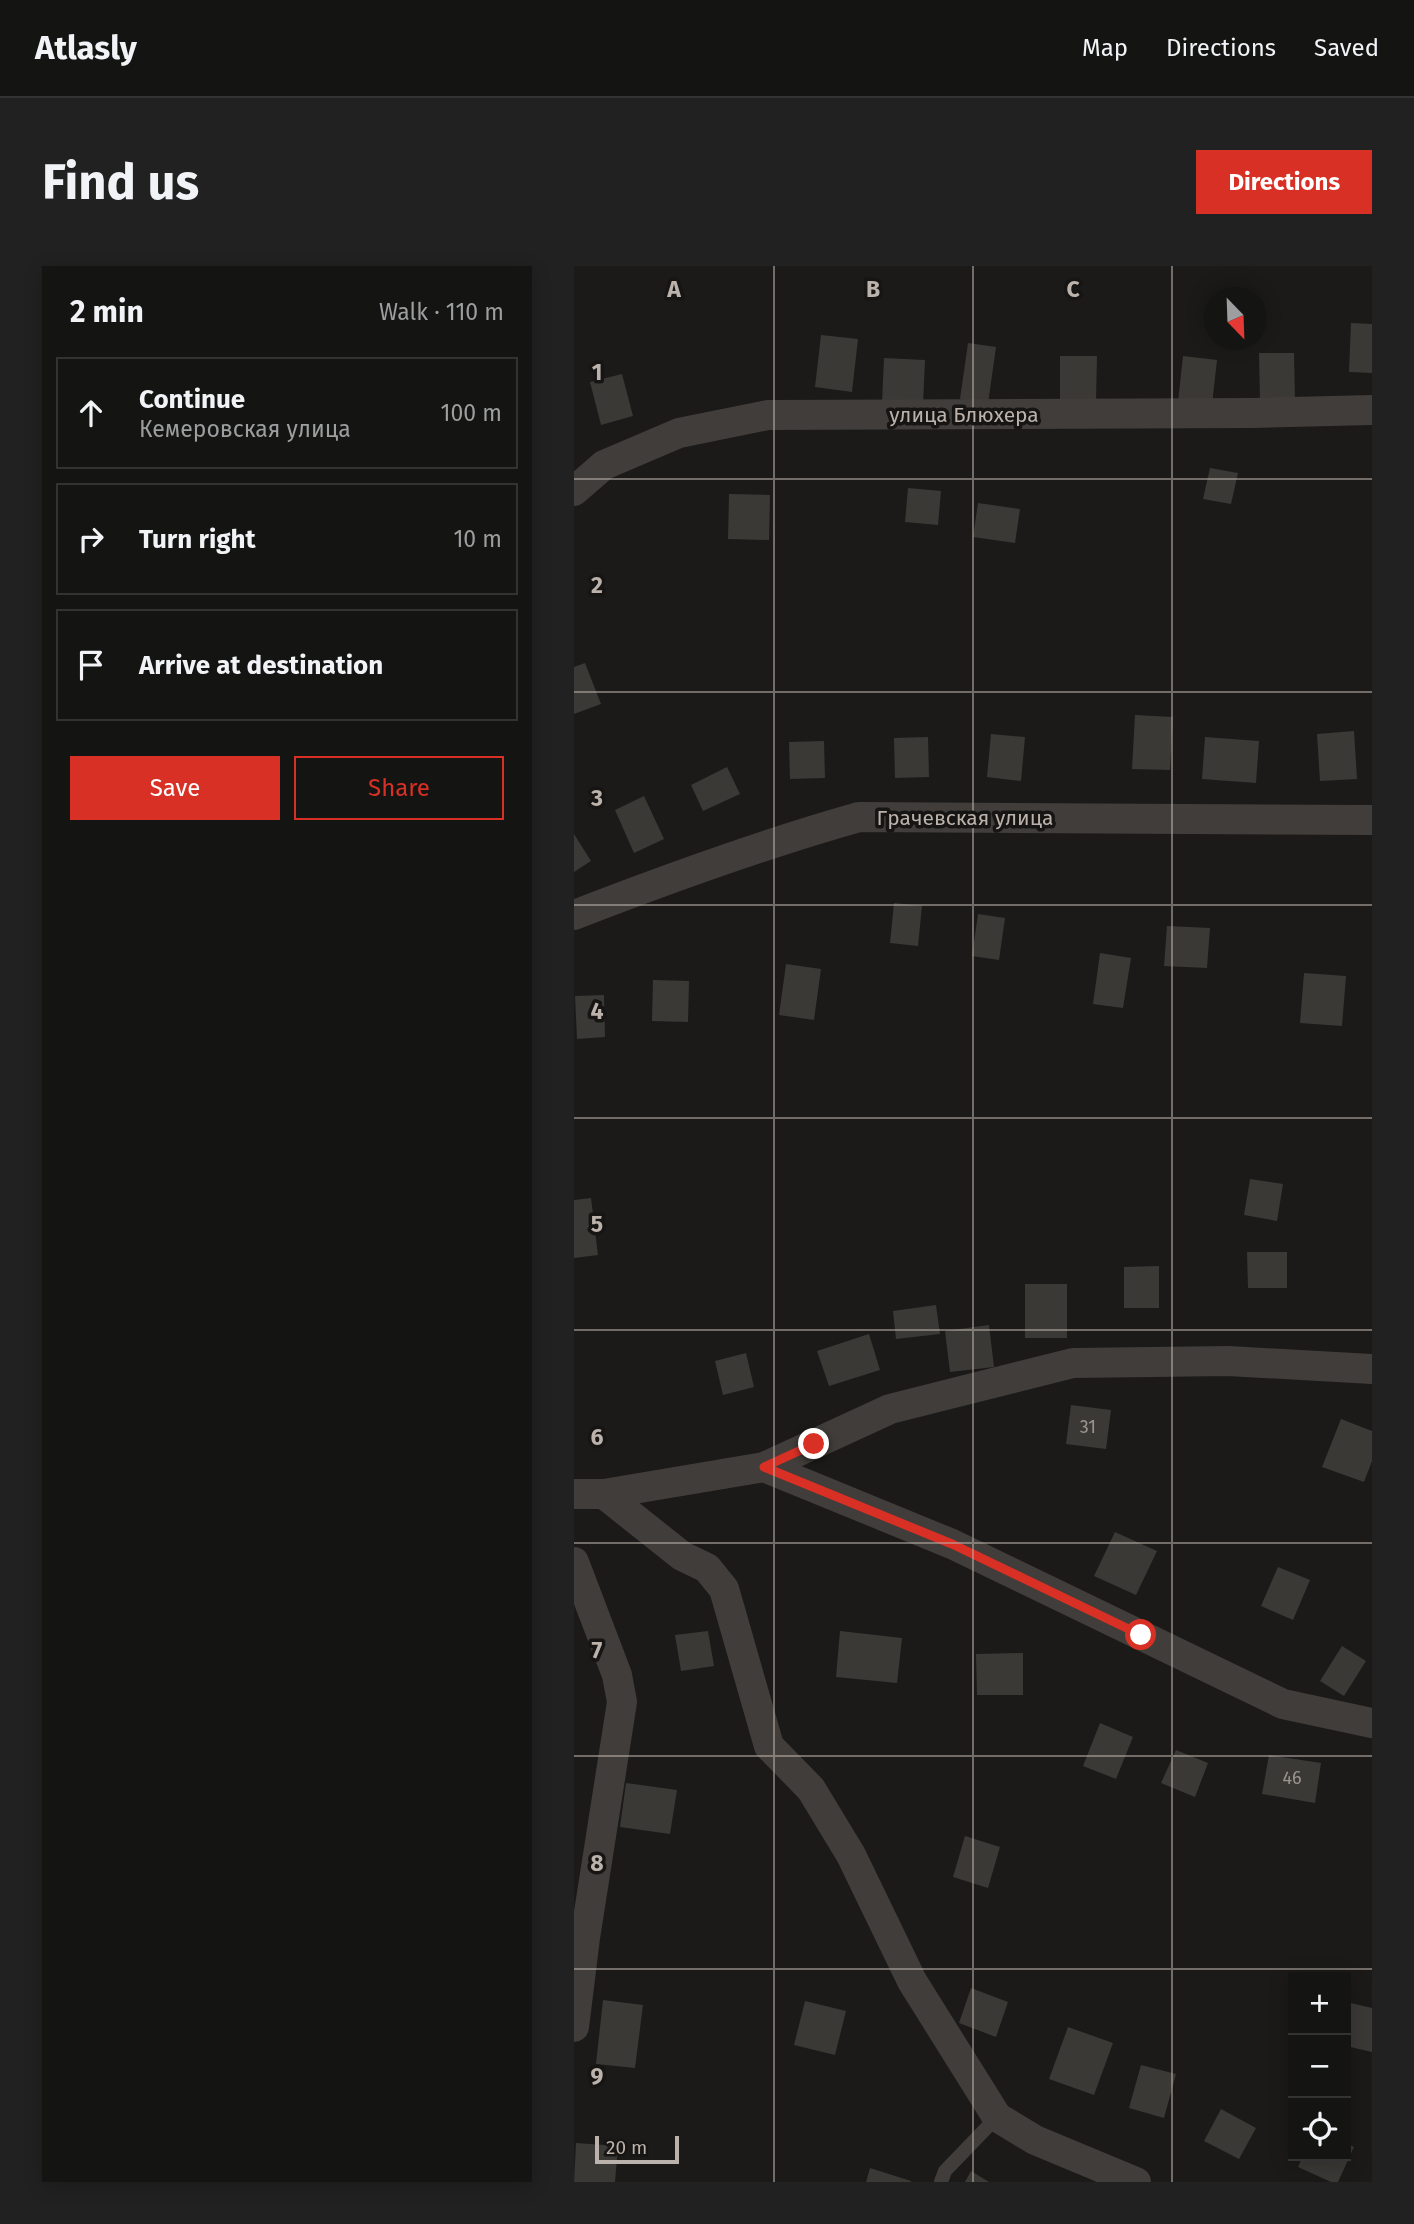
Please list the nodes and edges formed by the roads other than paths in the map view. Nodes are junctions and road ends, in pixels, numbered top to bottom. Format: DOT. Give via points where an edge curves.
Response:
graph roads {
  1 [pos="1372,411"];
  2 [pos="574,491"];
  3 [pos="1372,820"];
  4 [pos="574,915"];
  5 [pos="1372,1369"];
  6 [pos="764,1467"];
  7 [pos="574,1494"];
  8 [pos="604,1494"];
  9 [pos="574,1562"];
  10 [pos="1372,1723"];
  11 [pos="579,1937"];
  12 [pos="574,2027"];
  13 [pos="997,2117"];
  14 [pos="941,2182"];
  15 [pos="1136,2182"];
  1 -- 2 [label="street, улица Блюхера" via="768,415 679,433 604,465"];
  3 -- 4 [label="street, Грачевская улица" via="859,817"];
  5 -- 6 [label="street" via="1228,1361 1073,1363 890,1409"];
  6 -- 8 [label="street"];
  6 -- 10 [label="street" via="952,1544 1283,1704"];
  7 -- 8 [label="street"];
  8 -- 13 [label="street" via="682,1556 707,1568 724,1589 769,1746 811,1789 851,1855 912,1981"];
  9 -- 11 [label="street" via="617,1675 622,1702"];
  11 -- 12 [label="street"];
  13 -- 14 [label="lane" via="945,2171"];
  13 -- 15 [label="street" via="1035,2140"];
}
